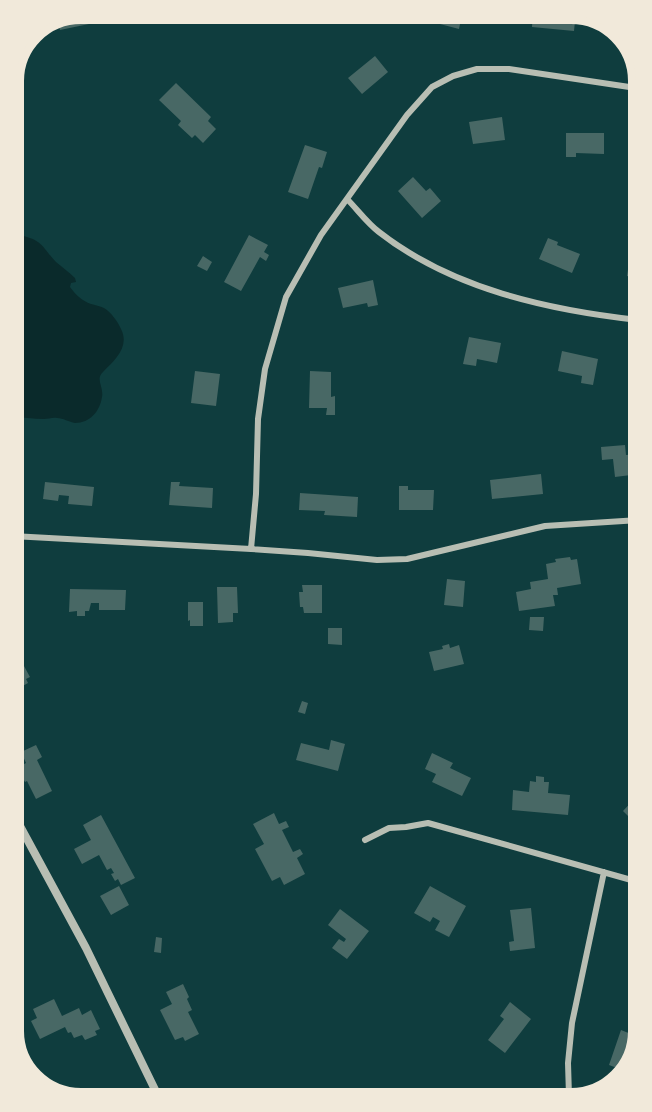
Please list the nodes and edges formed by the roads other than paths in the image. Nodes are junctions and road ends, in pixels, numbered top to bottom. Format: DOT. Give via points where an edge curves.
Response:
graph roads {
  1 [pos="632,87"];
  2 [pos="347,198"];
  3 [pos="632,319"];
  4 [pos="632,520"];
  5 [pos="20,536"];
  6 [pos="250,549"];
  7 [pos="20,826"];
  8 [pos="365,840"];
  9 [pos="604,872"];
  10 [pos="632,880"];
  11 [pos="156,1092"];
  12 [pos="568,1092"];
  1 -- 2 [label="street" via="509,69 477,69 453,76 432,87 406,115"];
  2 -- 3 [label="street" via="377,231 419,260 460,279 549,306"];
  2 -- 6 [label="street" via="286,297 265,369"];
  4 -- 6 [label="street" via="545,526 407,559"];
  5 -- 6 [label="street"];
  7 -- 11 [label="street" via="86,948"];
  8 -- 9 [label="street" via="389,828 428,823"];
  9 -- 10 [label="street"];
  9 -- 12 [label="street" via="572,1023"];
}
